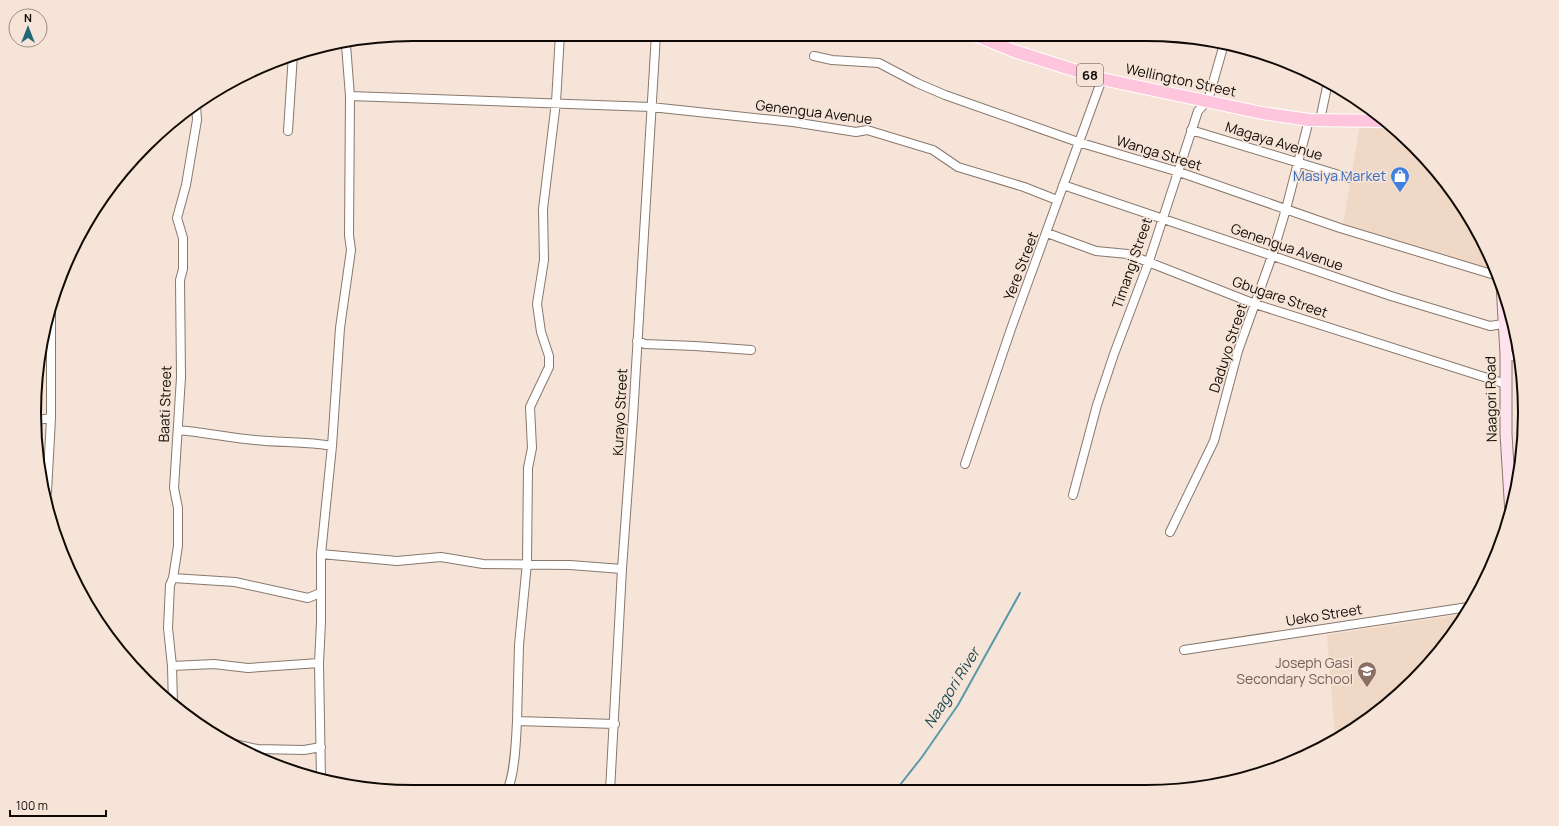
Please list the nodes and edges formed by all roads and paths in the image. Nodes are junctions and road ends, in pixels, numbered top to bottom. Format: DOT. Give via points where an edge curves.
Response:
graph roads {
  1 [pos="560,41"];
  2 [pos="656,41"];
  3 [pos="990,41"];
  4 [pos="346,47"];
  5 [pos="1223,49"];
  6 [pos="814,56"];
  7 [pos="293,61"];
  8 [pos="1102,79"];
  9 [pos="1326,88"];
  10 [pos="350,96"];
  11 [pos="1208,100"];
  12 [pos="556,102"];
  13 [pos="651,107"];
  14 [pos="196,111"];
  15 [pos="1314,120"];
  16 [pos="1376,121"];
  17 [pos="1191,130"];
  18 [pos="288,131"];
  19 [pos="1078,142"];
  20 [pos="1299,162"];
  21 [pos="1179,172"];
  22 [pos="1349,178"];
  23 [pos="1064,185"];
  24 [pos="1057,200"];
  25 [pos="1286,209"];
  26 [pos="1161,218"];
  27 [pos="1047,233"];
  28 [pos="1272,256"];
  29 [pos="1148,264"];
  30 [pos="1491,274"];
  31 [pos="1255,304"];
  32 [pos="1503,309"];
  33 [pos="1503,324"];
  34 [pos="51,328"];
  35 [pos="637,341"];
  36 [pos="751,350"];
  37 [pos="1506,354"];
  38 [pos="1514,357"];
  39 [pos="1506,384"];
  40 [pos="51,418"];
  41 [pos="41,419"];
  42 [pos="178,430"];
  43 [pos="332,446"];
  44 [pos="965,464"];
  45 [pos="47,483"];
  46 [pos="1510,491"];
  47 [pos="1073,495"];
  48 [pos="1170,532"];
  49 [pos="321,554"];
  50 [pos="527,563"];
  51 [pos="622,569"];
  52 [pos="173,578"];
  53 [pos="320,593"];
  54 [pos="1463,608"];
  55 [pos="1184,650"];
  56 [pos="319,663"];
  57 [pos="172,666"];
  58 [pos="173,697"];
  59 [pos="517,721"];
  60 [pos="615,724"];
  61 [pos="248,747"];
  62 [pos="321,747"];
  63 [pos="321,773"];
  64 [pos="510,785"];
  65 [pos="610,785"];
  1 -- 12 [label="street"];
  2 -- 13 [label="street, Kurayo Street"];
  3 -- 8 [label="main road, Wellington Street / 68"];
  4 -- 10 [label="street"];
  5 -- 11 [label="street, Timangi Street"];
  6 -- 19 [label="street, Wanga Street" via="832,60 879,63 917,83"];
  7 -- 18 [label="street"];
  8 -- 11 [label="main road, Wellington Street / 68"];
  8 -- 19 [label="street, Yere Street"];
  9 -- 15 [label="street, Daduyo Street"];
  10 -- 12 [label="street, Genengua Avenue"];
  10 -- 43 [label="street" via="350,250 340,328"];
  11 -- 15 [label="main road, Wellington Street / 68" via="1262,113"];
  11 -- 17 [label="street, Timangi Street" via="1198,111"];
  12 -- 13 [label="street, Genengua Avenue"];
  12 -- 50 [label="street" via="544,209 544,260 537,304 541,332 549,356 549,367 530,407 532,448 528,468"];
  13 -- 24 [label="street, Genengua Avenue" via="793,122 856,132 867,130 933,150 958,167"];
  13 -- 35 [label="street, Kurayo Street"];
  14 -- 42 [label="street, Baati Street" via="186,185 177,218 184,238 180,280 181,377"];
  15 -- 16 [label="main road, Wellington Street / 68"];
  15 -- 20 [label="street, Daduyo Street"];
  17 -- 20 [label="street, Magaya Avenue"];
  17 -- 21 [label="street, Timangi Street"];
  19 -- 21 [label="street, Wanga Street"];
  19 -- 23 [label="street, Yere Street"];
  20 -- 22 [label="street, Magaya Avenue"];
  20 -- 25 [label="street, Daduyo Street"];
  21 -- 25 [label="street, Wanga Street"];
  21 -- 26 [label="street, Timangi Street"];
  23 -- 24 [label="street, Yere Street"];
  23 -- 26 [label="street, Genengua Avenue"];
  24 -- 27 [label="street, Yere Street"];
  25 -- 28 [label="street, Daduyo Street"];
  25 -- 30 [label="street, Wanga Street"];
  26 -- 28 [label="street, Genengua Avenue"];
  26 -- 29 [label="street, Timangi Street"];
  27 -- 29 [label="street, Gbugare Street" via="1096,251 1128,254"];
  27 -- 44 [label="street, Yere Street"];
  28 -- 31 [label="street, Daduyo Street"];
  28 -- 33 [label="street, Genengua Avenue" via="1490,326"];
  29 -- 31 [label="street, Gbugare Street"];
  29 -- 47 [label="street, Timangi Street" via="1109,369"];
  31 -- 39 [label="street, Gbugare Street"];
  31 -- 48 [label="street, Daduyo Street" via="1238,352 1214,441"];
  32 -- 33 [label="street, Naagori Road"];
  33 -- 37 [label="street, Naagori Road"];
  34 -- 40 [label="street"];
  35 -- 36 [label="street" via="645,344"];
  35 -- 51 [label="street, Kurayo Street"];
  37 -- 38 [label="street"];
  37 -- 39 [label="street, Naagori Road"];
  39 -- 46 [label="street, Naagori Road"];
  40 -- 41 [label="street"];
  40 -- 45 [label="street"];
  42 -- 43 [label="street" via="256,440 307,441"];
  42 -- 52 [label="street, Baati Street" via="174,488 178,508 178,546"];
  43 -- 49 [label="street"];
  49 -- 50 [label="street" via="397,561 441,557 483,564"];
  49 -- 53 [label="street"];
  50 -- 51 [label="street"];
  50 -- 59 [label="street" via="519,645"];
  51 -- 60 [label="street, Kurayo Street"];
  52 -- 53 [label="street" via="235,582 308,598"];
  52 -- 57 [label="street, Baati Street" via="170,585 168,628"];
  53 -- 56 [label="street"];
  54 -- 55 [label="street, Ueko Street"];
  56 -- 57 [label="street" via="248,668 214,664"];
  56 -- 62 [label="street"];
  57 -- 58 [label="street, Baati Street"];
  59 -- 60 [label="street"];
  59 -- 64 [label="street"];
  60 -- 65 [label="street, Kurayo Street"];
  61 -- 62 [label="street" via="304,750"];
  62 -- 63 [label="street"];
}
